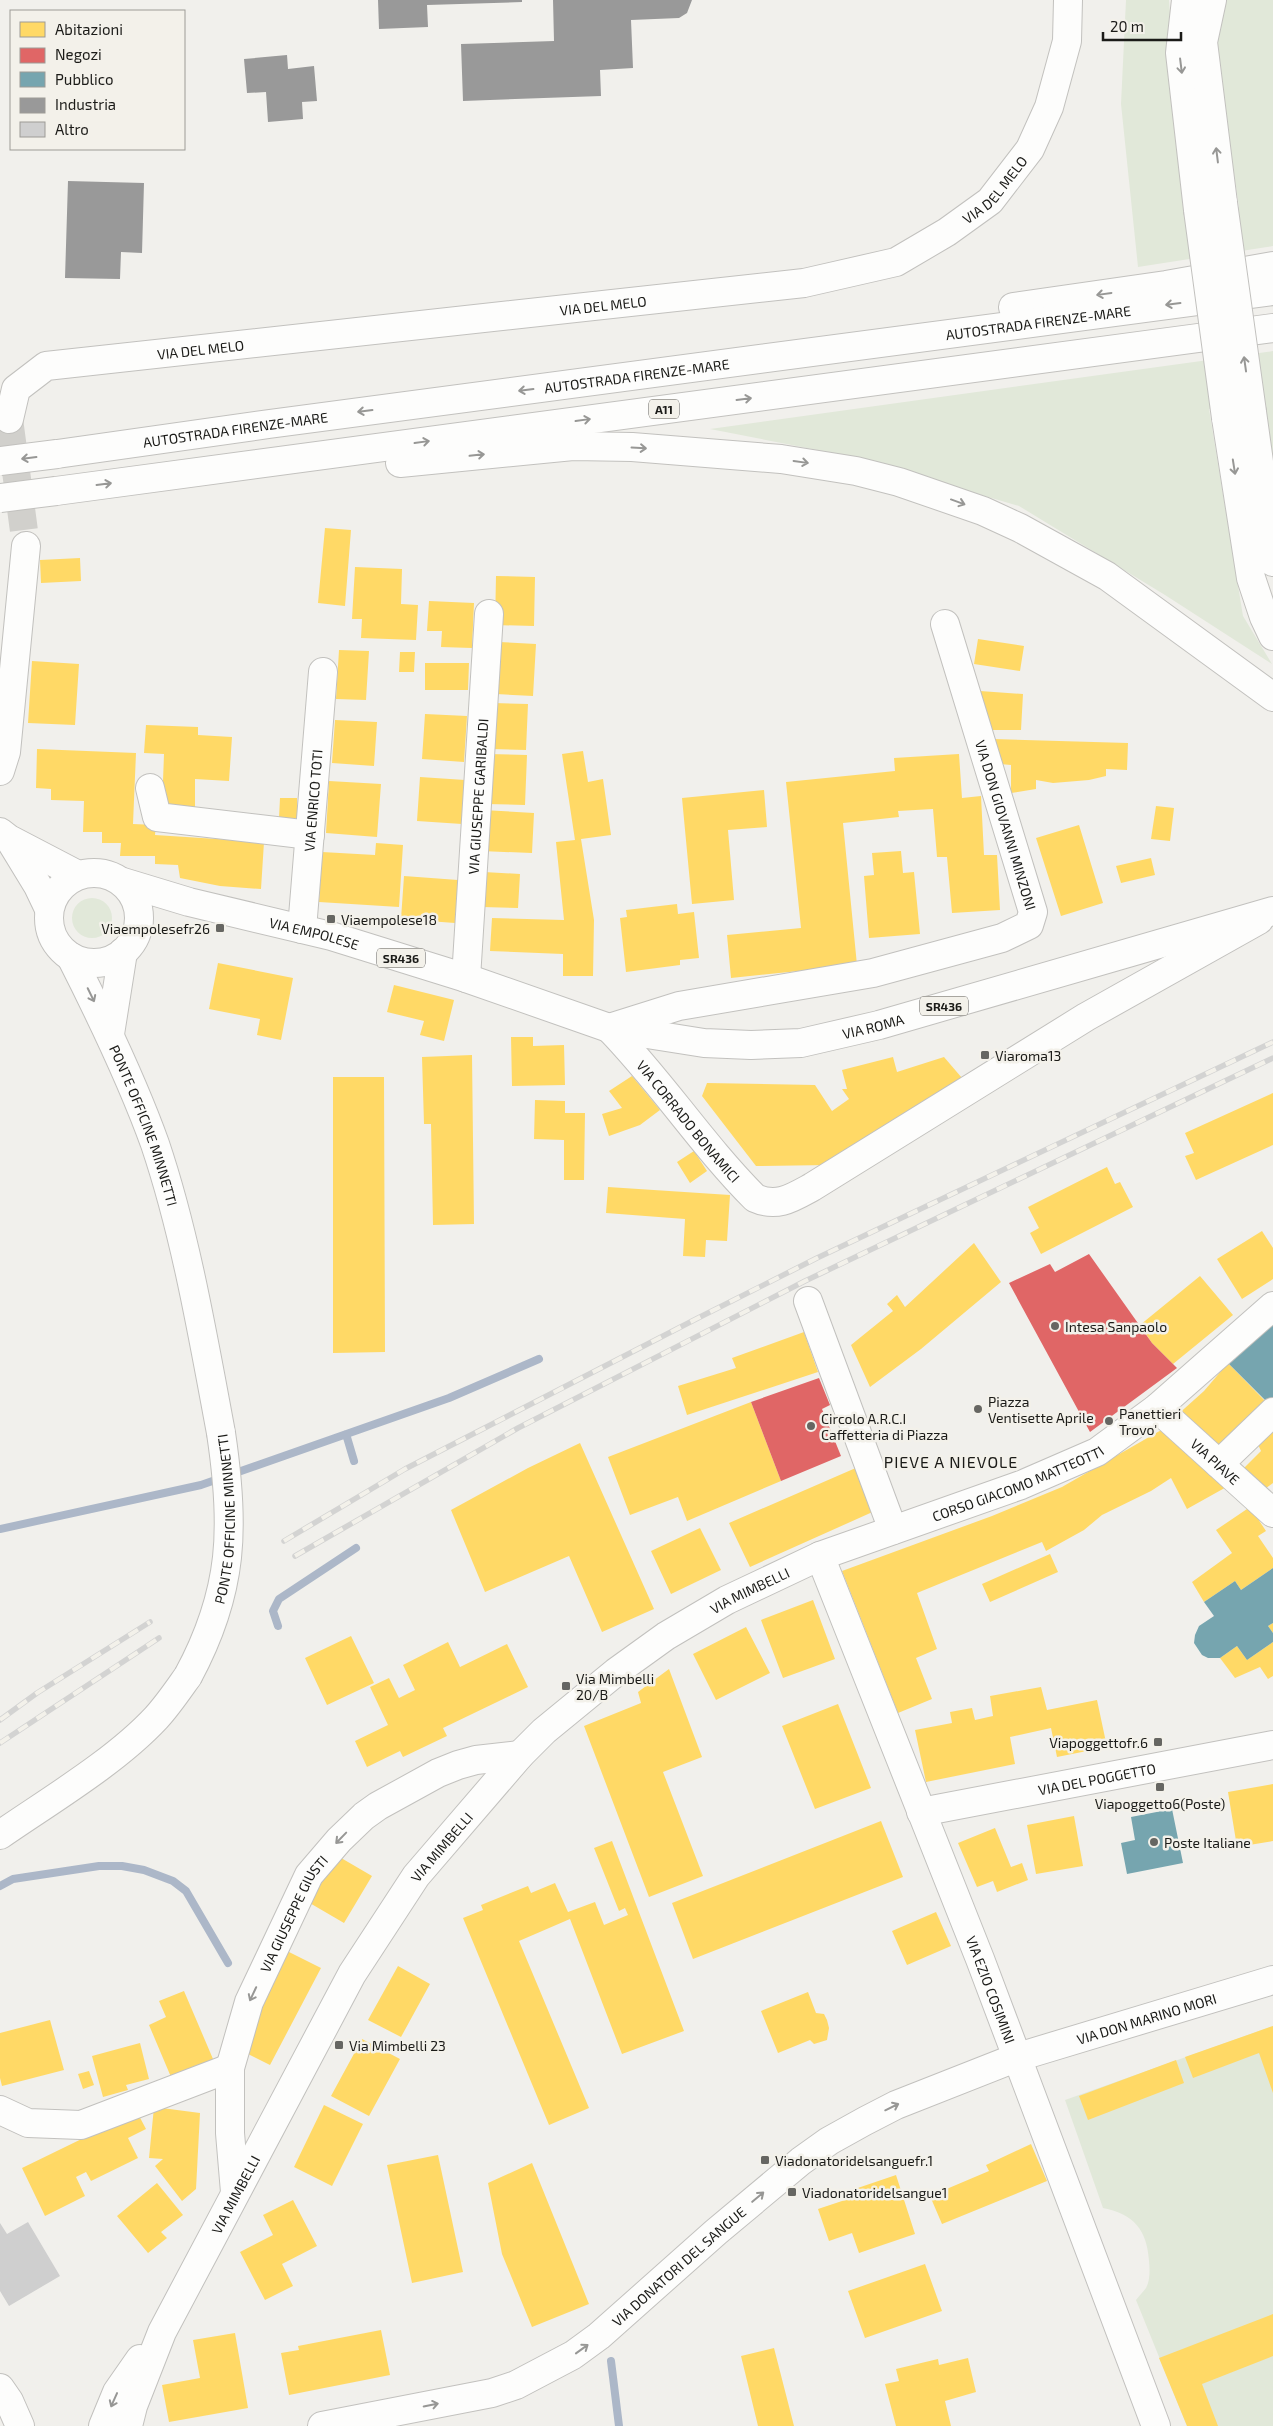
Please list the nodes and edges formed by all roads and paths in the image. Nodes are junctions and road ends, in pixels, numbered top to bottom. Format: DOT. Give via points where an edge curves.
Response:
graph roads {
  1 [pos="1068,0"];
  2 [pos="1186,0"];
  3 [pos="1212,0"];
  4 [pos="1210,206"];
  5 [pos="1273,266"];
  6 [pos="1273,292"];
  7 [pos="1273,328"];
  8 [pos="705,367"];
  9 [pos="1239,415"];
  10 [pos="9,419"];
  11 [pos="0,462"];
  12 [pos="271,462"];
  13 [pos="0,498"];
  14 [pos="26,546"];
  15 [pos="1273,562"];
  16 [pos="490,614"];
  17 [pos="945,624"];
  18 [pos="1273,636"];
  19 [pos="323,672"];
  20 [pos="1273,697"];
  21 [pos="0,771"];
  22 [pos="150,788"];
  23 [pos="4,835"];
  24 [pos="310,835"];
  25 [pos="78,875"];
  26 [pos="123,882"];
  27 [pos="188,902"];
  28 [pos="49,909"];
  29 [pos="1273,912"];
  30 [pos="140,914"];
  31 [pos="302,929"];
  32 [pos="1193,934"];
  33 [pos="124,952"];
  34 [pos="72,957"];
  35 [pos="1164,974"];
  36 [pos="466,978"];
  37 [pos="609,1028"];
  38 [pos="110,1034"];
  39 [pos="775,1204"];
  40 [pos="808,1301"];
  41 [pos="1273,1306"];
  42 [pos="1157,1408"];
  43 [pos="1273,1412"];
  44 [pos="1219,1464"];
  45 [pos="1273,1513"];
  46 [pos="893,1530"];
  47 [pos="820,1556"];
  48 [pos="1273,1745"];
  49 [pos="520,1755"];
  50 [pos="922,1812"];
  51 [pos="0,1835"];
  52 [pos="1273,1980"];
  53 [pos="1018,2057"];
  54 [pos="230,2068"];
  55 [pos="0,2110"];
  56 [pos="235,2192"];
  57 [pos="162,2332"];
  58 [pos="4,2395"];
  59 [pos="384,2420"];
  60 [pos="20,2426"];
  61 [pos="38,2426"];
  62 [pos="103,2426"];
  63 [pos="128,2426"];
  64 [pos="322,2426"];
  65 [pos="1156,2426"];
  1 -- 10 [label="main road, VIA DEL MELO" via="1067,41 1049,107 1030,149 990,201 896,262 804,283 46,366 16,389"];
  2 -- 4 [label="main road, one-way" via="1180,53"];
  4 -- 3 [label="main road, one-way" via="1203,42"];
  4 -- 9 [label="main road, bridge"];
  5 -- 8 [label="main road, one-way" via="1166,285 933,318"];
  6 -- 8 [label="main road, AUTOSTRADA FIRENZE-MARE, one-way"];
  12 -- 7 [label="main road, A11, one-way"];
  8 -- 11 [label="main road, AUTOSTRADA FIRENZE-MARE, one-way, bridge"];
  9 -- 15 [label="main road"];
  9 -- 18 [label="main road, one-way" via="1252,578"];
  13 -- 12 [label="main road, A11, one-way, bridge"];
  12 -- 20 [label="main road, one-way" via="406,463 593,446 736,454 856,471 976,508 1056,546 1107,576"];
  14 -- 21 [label="main road" via="6,752"];
  16 -- 36 [label="main road, VIA GIUSEPPE GARIBALDI"];
  17 -- 37 [label="main road, VIA DON GIOVANNI MINZONI" via="1033,912 1029,925 1002,938 873,973 679,1006"];
  19 -- 24 [label="main road, VIA ENRICO TOTI"];
  22 -- 24 [label="main road" via="157,816"];
  23 -- 25 [label="main road"];
  23 -- 28 [label="main road" via="38,886"];
  24 -- 31 [label="main road, VIA ENRICO TOTI"];
  25 -- 26 [label="main road, VIA EMPOLESE" via="87,872 106,874"];
  25 -- 28 [label="main road" via="62,885"];
  26 -- 27 [label="main road, VIA EMPOLESE / SR436"];
  26 -- 30 [label="main road" via="134,897"];
  27 -- 30 [label="main road, VIA EMPOLESE / SR436"];
  27 -- 31 [label="main road, VIA EMPOLESE / SR436"];
  28 -- 34 [label="main road" via="53,937"];
  29 -- 32 [label="main road, VIA ROMA / SR436"];
  29 -- 35 [label="main road, VIA ROMA"];
  30 -- 33 [label="main road" via="134,939"];
  31 -- 36 [label="main road, VIA EMPOLESE / SR436"];
  32 -- 35 [label="main road"];
  32 -- 37 [label="main road, VIA ROMA / SR436" via="879,1025 801,1043 751,1046 704,1043"];
  33 -- 34 [label="main road" via="99,963"];
  33 -- 38 [label="main road, PONTE OFFICINE MINNETTI"];
  34 -- 38 [label="main road, PONTE OFFICINE MINNETTI, one-way"];
  35 -- 39 [label="main road, VIA ROMA" via="1086,1017 812,1188"];
  36 -- 37 [label="main road, VIA EMPOLESE / SR436"];
  37 -- 39 [label="main road, VIA CORRADO BONAMICI" via="640,1060 749,1192 765,1203"];
  38 -- 51 [label="main road, PONTE OFFICINE MINNETTI, bridge" via="154,1144 176,1223 210,1373 226,1467 230,1513 224,1588 201,1652 188,1676 156,1719 136,1737"];
  40 -- 46 [label="main road"];
  41 -- 42 [label="main road, CORSO GIACOMO MATTEOTTI"];
  42 -- 44 [label="main road, VIA PIAVE"];
  42 -- 46 [label="main road, CORSO GIACOMO MATTEOTTI" via="1107,1445 1081,1459 1022,1485"];
  43 -- 44 [label="main road"];
  44 -- 45 [label="main road, VIA PIAVE"];
  46 -- 47 [label="main road, VIA MIMBELLI"];
  47 -- 49 [label="main road, VIA MIMBELLI" via="727,1600 666,1636 616,1672"];
  47 -- 50 [label="main road, VIA EZIO COSIMINI"];
  48 -- 50 [label="main road, VIA DEL POGGETTO"];
  49 -- 54 [label="main road, VIA GIUSEPPE GIUSTI, one-way" via="476,1760 438,1773 378,1806 339,1840 309,1876 249,2002"];
  49 -- 56 [label="main road, VIA MIMBELLI" via="416,1876 357,1966"];
  50 -- 53 [label="main road, VIA EZIO COSIMINI"];
  52 -- 53 [label="main road, VIA DON MARINO MORI"];
  59 -- 53 [label="main road, VIA DONATORI DEL SANGUE, one-way" via="492,2393 548,2370 599,2336 716,2232 829,2141 896,2106"];
  53 -- 65 [label="main road, VIA EZIO COSIMINI"];
  54 -- 55 [label="main road" via="81,2125 28,2123"];
  54 -- 56 [label="main road, VIA GIUSEPPE GIUSTI" via="230,2133"];
  56 -- 57 [label="main road, VIA MIMBELLI"];
  57 -- 62 [label="main road, one-way" via="127,2376"];
  57 -- 63 [label="main road"];
  58 -- 60 [label="main road"];
  58 -- 61 [label="main road"];
  59 -- 64 [label="main road, VIA DONATORI DEL SANGUE"];
}
